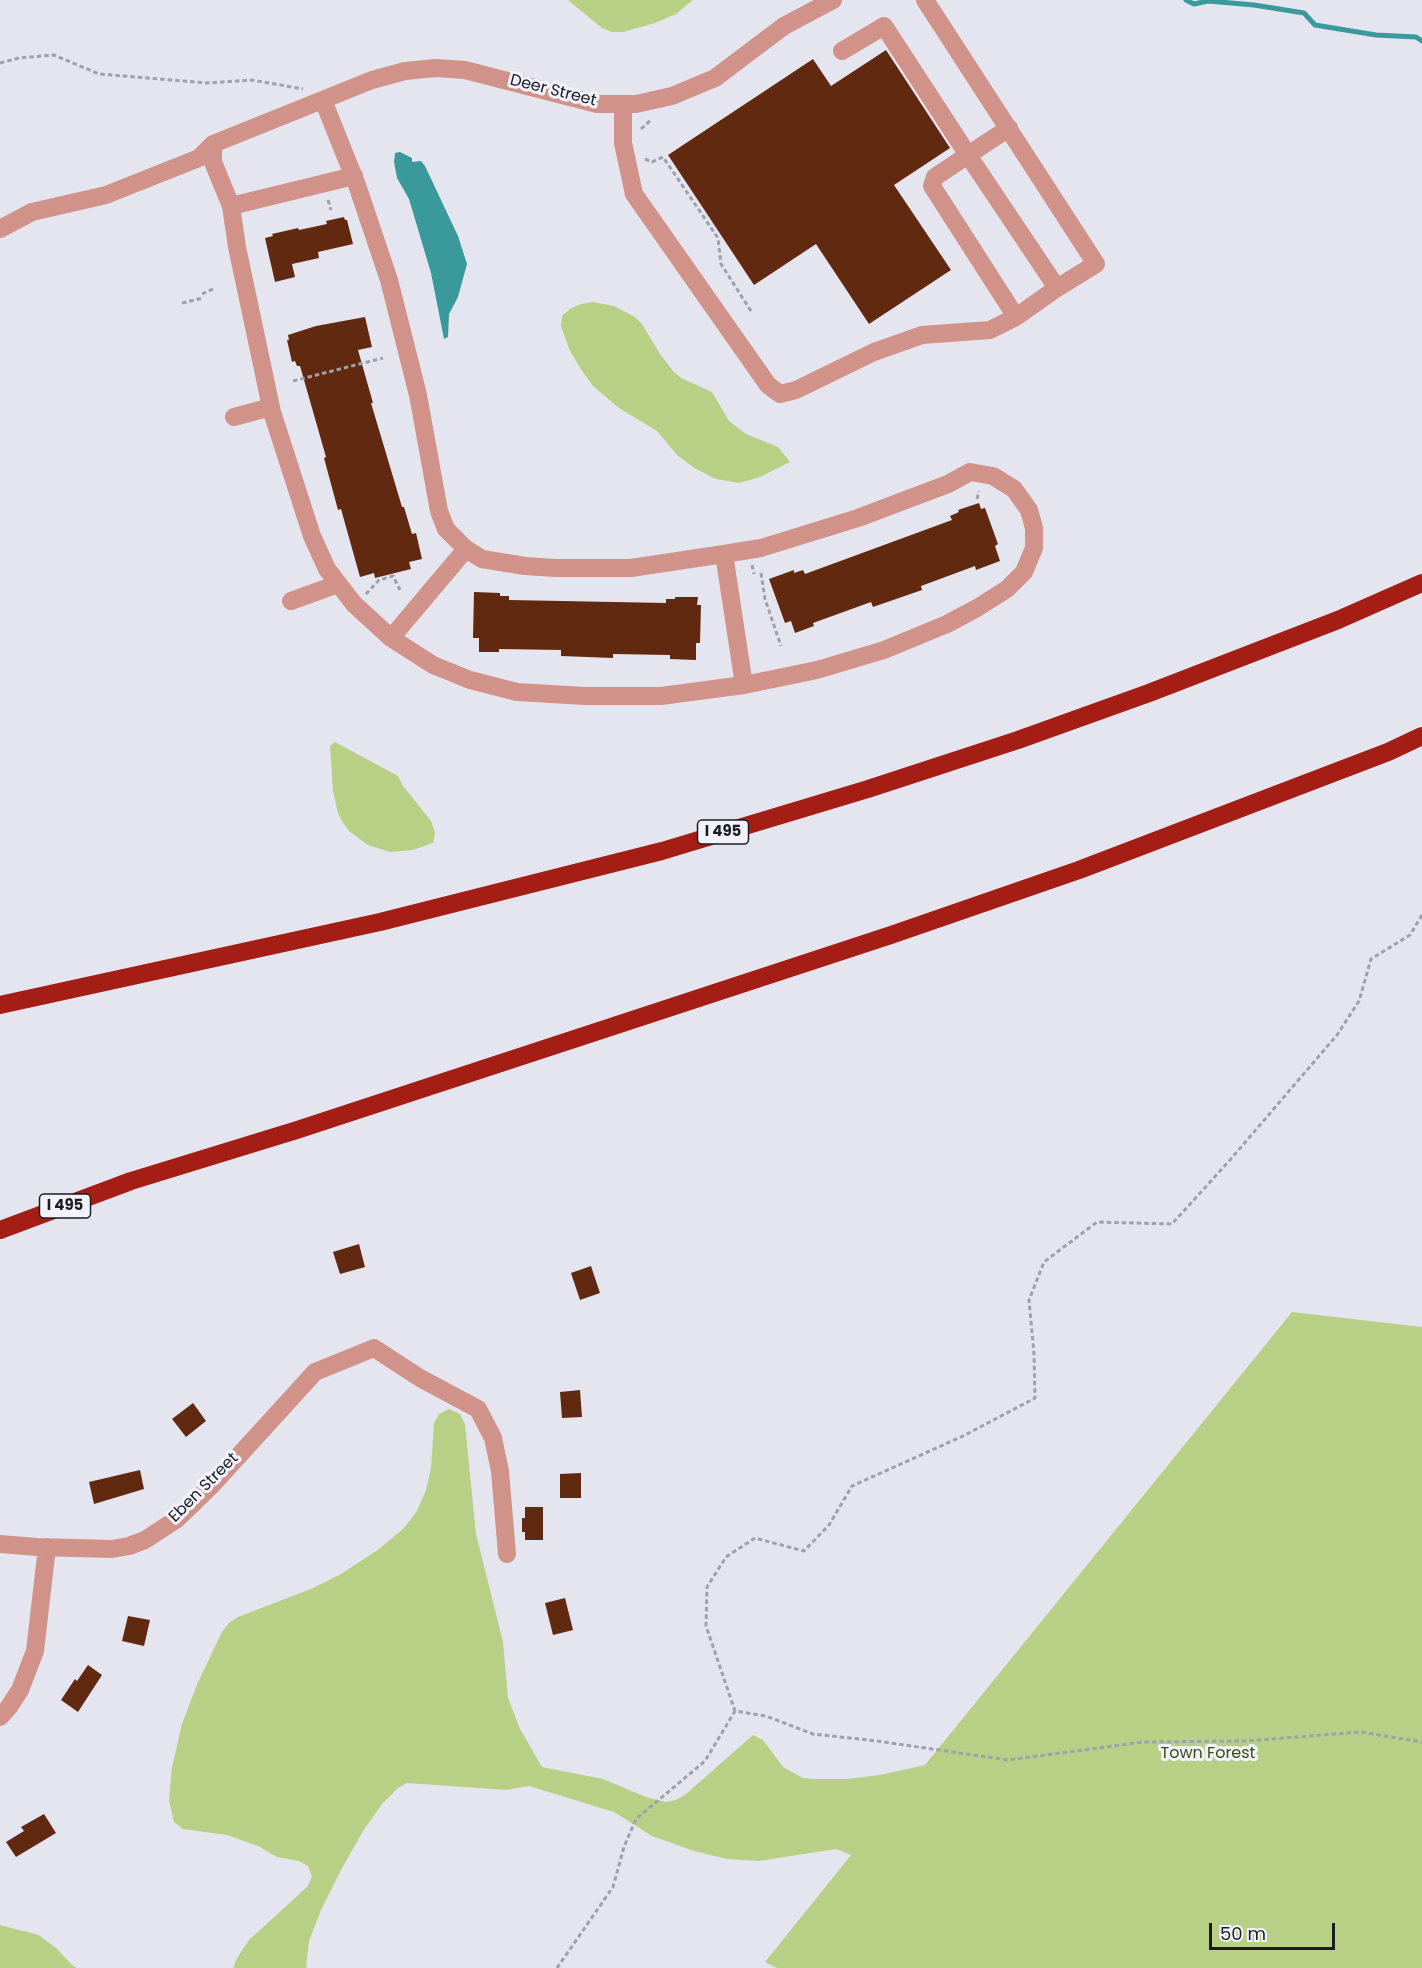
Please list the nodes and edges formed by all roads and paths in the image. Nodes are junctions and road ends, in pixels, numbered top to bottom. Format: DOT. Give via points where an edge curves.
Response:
graph roads {
  1 [pos="833,0"];
  2 [pos="925,0"];
  3 [pos="842,51"];
  4 [pos="0,63"];
  5 [pos="323,100"];
  6 [pos="623,105"];
  7 [pos="653,119"];
  8 [pos="1009,128"];
  9 [pos="639,130"];
  10 [pos="213,144"];
  11 [pos="640,154"];
  12 [pos="968,155"];
  13 [pos="354,176"];
  14 [pos="231,206"];
  15 [pos="0,229"];
  16 [pos="1057,288"];
  17 [pos="213,289"];
  18 [pos="183,303"];
  19 [pos="752,311"];
  20 [pos="1016,317"];
  21 [pos="383,358"];
  22 [pos="293,381"];
  23 [pos="271,407"];
  24 [pos="234,417"];
  25 [pos="466,549"];
  26 [pos="724,555"];
  27 [pos="761,573"];
  28 [pos="1422,583"];
  29 [pos="338,584"];
  30 [pos="400,590"];
  31 [pos="362,597"];
  32 [pos="291,601"];
  33 [pos="391,638"];
  34 [pos="781,646"];
  35 [pos="744,686"];
  36 [pos="1422,736"];
  37 [pos="1422,915"];
  38 [pos="0,1005"];
  39 [pos="0,1230"];
  40 [pos="0,1544"];
  41 [pos="47,1547"];
  42 [pos="507,1554"];
  43 [pos="735,1711"];
  44 [pos="0,1716"];
  45 [pos="1422,1742"];
  46 [pos="557,1968"];
  1 -- 6 [label="street, Deer Street" via="784,26 704,84 661,99"];
  2 -- 8 [label="street"];
  3 -- 12 [label="street" via="884,26"];
  4 -- 5 [label="path" via="54,55 99,74 207,83 252,80 301,88"];
  5 -- 6 [label="street, Deer Street" via="384,76 445,68 487,74 586,102"];
  5 -- 10 [label="street, Deer Street"];
  5 -- 13 [label="street"];
  6 -- 20 [label="street" via="622,143 634,194 768,385 780,394 922,335 990,330"];
  7 -- 9 [label="path"];
  8 -- 12 [label="street"];
  8 -- 16 [label="street" via="1096,264"];
  10 -- 14 [label="street" via="213,162"];
  10 -- 15 [label="street, Deer Street" via="199,158 106,195 32,213"];
  11 -- 19 [label="path" via="652,162 663,157 718,238 721,264"];
  12 -- 16 [label="street"];
  12 -- 20 [label="street" via="935,177 932,186"];
  13 -- 14 [label="street"];
  13 -- 25 [label="street" via="389,280 418,395 440,511 446,529"];
  14 -- 23 [label="street"];
  16 -- 20 [label="street"];
  17 -- 18 [label="path"];
  21 -- 22 [label="path"];
  23 -- 24 [label="street"];
  23 -- 29 [label="street" via="312,537"];
  25 -- 26 [label="street" via="482,559 555,568 631,568"];
  25 -- 33 [label="street"];
  26 -- 35 [label="street"];
  26 -- 35 [label="street" via="858,518 970,472 993,476 1014,489 1029,510 1034,528 1034,548 1024,572 1007,589 947,624 884,650"];
  27 -- 34 [label="path" via="765,599"];
  28 -- 38 [label="highway, I 495" via="1338,620 1018,740 673,847 380,922"];
  29 -- 32 [label="street"];
  29 -- 33 [label="street"];
  30 -- 31 [label="path" via="393,576 379,580"];
  33 -- 35 [label="street" via="450,673 517,692 661,696"];
  36 -- 39 [label="highway, I 495" via="1079,870 297,1130 131,1181"];
  37 -- 43 [label="path" via="1410,935 1371,959 1359,1001 1337,1035 1172,1224 1097,1222 1044,1262 1029,1300 1035,1398 963,1436 852,1486 829,1525 804,1551 754,1538 726,1557 707,1587 706,1626"];
  40 -- 41 [label="street, Eben Street"];
  41 -- 42 [label="street, Eben Street" via="112,1549 129,1546 161,1530 212,1485 315,1372 374,1348 478,1409 493,1438 500,1471"];
  41 -- 44 [label="street" via="35,1651 20,1690"];
  43 -- 45 [label="path" via="766,1716 813,1734 1008,1760 1143,1742 1246,1741 1361,1732"];
  43 -- 46 [label="path" via="705,1761 636,1819 613,1887"];
}
